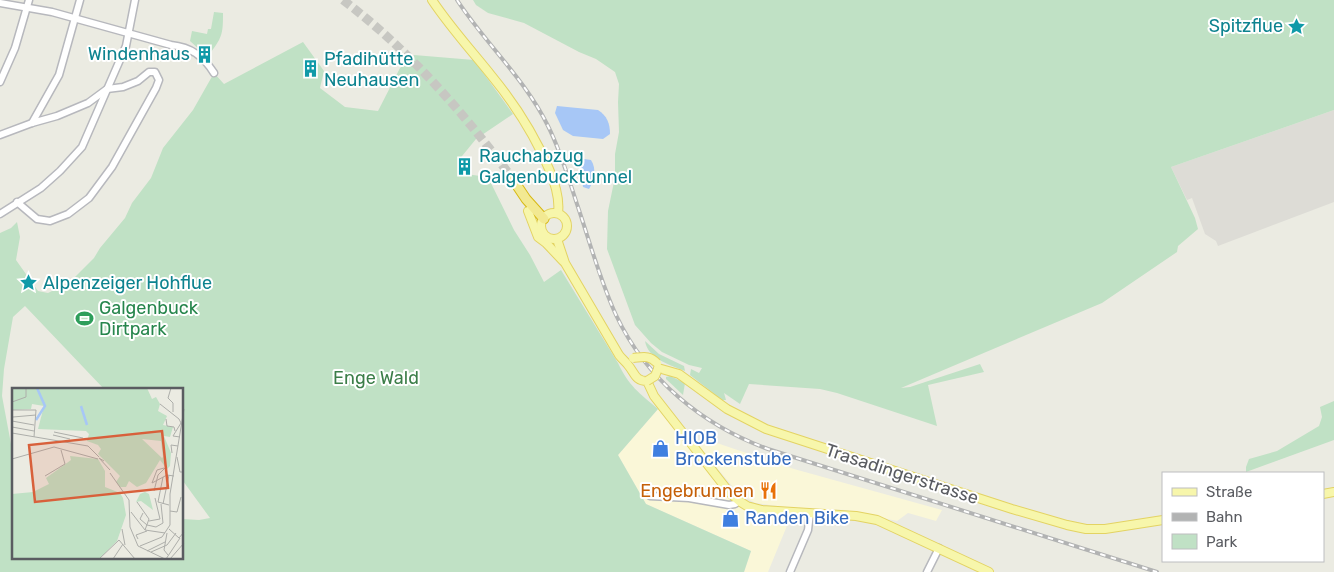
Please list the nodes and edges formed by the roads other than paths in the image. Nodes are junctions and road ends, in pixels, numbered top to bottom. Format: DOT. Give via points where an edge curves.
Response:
graph roads {
  1 [pos="29,0"];
  2 [pos="80,0"];
  3 [pos="135,0"];
  4 [pos="432,0"];
  5 [pos="0,3"];
  6 [pos="26,8"];
  7 [pos="75,19"];
  8 [pos="129,34"];
  9 [pos="214,73"];
  10 [pos="0,82"];
  11 [pos="107,89"];
  12 [pos="32,123"];
  13 [pos="0,135"];
  14 [pos="512,178"];
  15 [pos="526,199"];
  16 [pos="17,202"];
  17 [pos="528,210"];
  18 [pos="0,214"];
  19 [pos="558,214"];
  20 [pos="544,219"];
  21 [pos="557,239"];
  22 [pos="565,263"];
  23 [pos="610,338"];
  24 [pos="657,367"];
  25 [pos="645,381"];
  26 [pos="650,496"];
  27 [pos="739,501"];
  28 [pos="810,513"];
  29 [pos="1162,520"];
  30 [pos="939,548"];
  31 [pos="790,572"];
  32 [pos="927,572"];
  33 [pos="989,572"];
  1 -- 6 [label="street"];
  2 -- 7 [label="street"];
  3 -- 8 [label="street"];
  4 -- 19 [label="main road" via="493,77 533,137 555,186"];
  5 -- 6 [label="street"];
  6 -- 7 [label="street"];
  6 -- 10 [label="street" via="15,48"];
  7 -- 8 [label="street"];
  7 -- 12 [label="street" via="58,75"];
  8 -- 9 [label="street" via="181,46 206,60"];
  8 -- 11 [label="street"];
  11 -- 12 [label="street" via="88,103"];
  11 -- 16 [label="street" via="82,147 41,188"];
  11 -- 16 [label="street" via="138,81 149,72 155,72 159,80 112,167 89,198 68,214 50,221 38,219"];
  12 -- 13 [label="street"];
  14 -- 15 [label="highway"];
  15 -- 17 [label="highway"];
  15 -- 20 [label="highway"];
  16 -- 18 [label="street"];
  17 -- 22 [label="main road" via="538,238"];
  19 -- 20 [label="main road" via="550,214"];
  19 -- 21 [label="main road" via="564,218 567,228"];
  20 -- 21 [label="main road" via="541,227 544,234"];
  21 -- 22 [label="main road"];
  22 -- 23 [label="main road"];
  23 -- 24 [label="main road, Trasadingerstrasse, bridge" via="622,353 633,358 652,358"];
  23 -- 25 [label="main road" via="635,377"];
  24 -- 25 [label="main road, bridge" via="655,376"];
  24 -- 29 [label="main road, Trasadingerstrasse" via="679,374 727,409 766,429 1012,509 1086,529"];
  25 -- 27 [label="main road"];
  26 -- 27 [label="street" via="730,504"];
  27 -- 28 [label="main road" via="762,510"];
  28 -- 30 [label="main road" via="877,520"];
  28 -- 31 [label="street" via="808,530"];
  30 -- 32 [label="street"];
  30 -- 33 [label="main road"];
}
